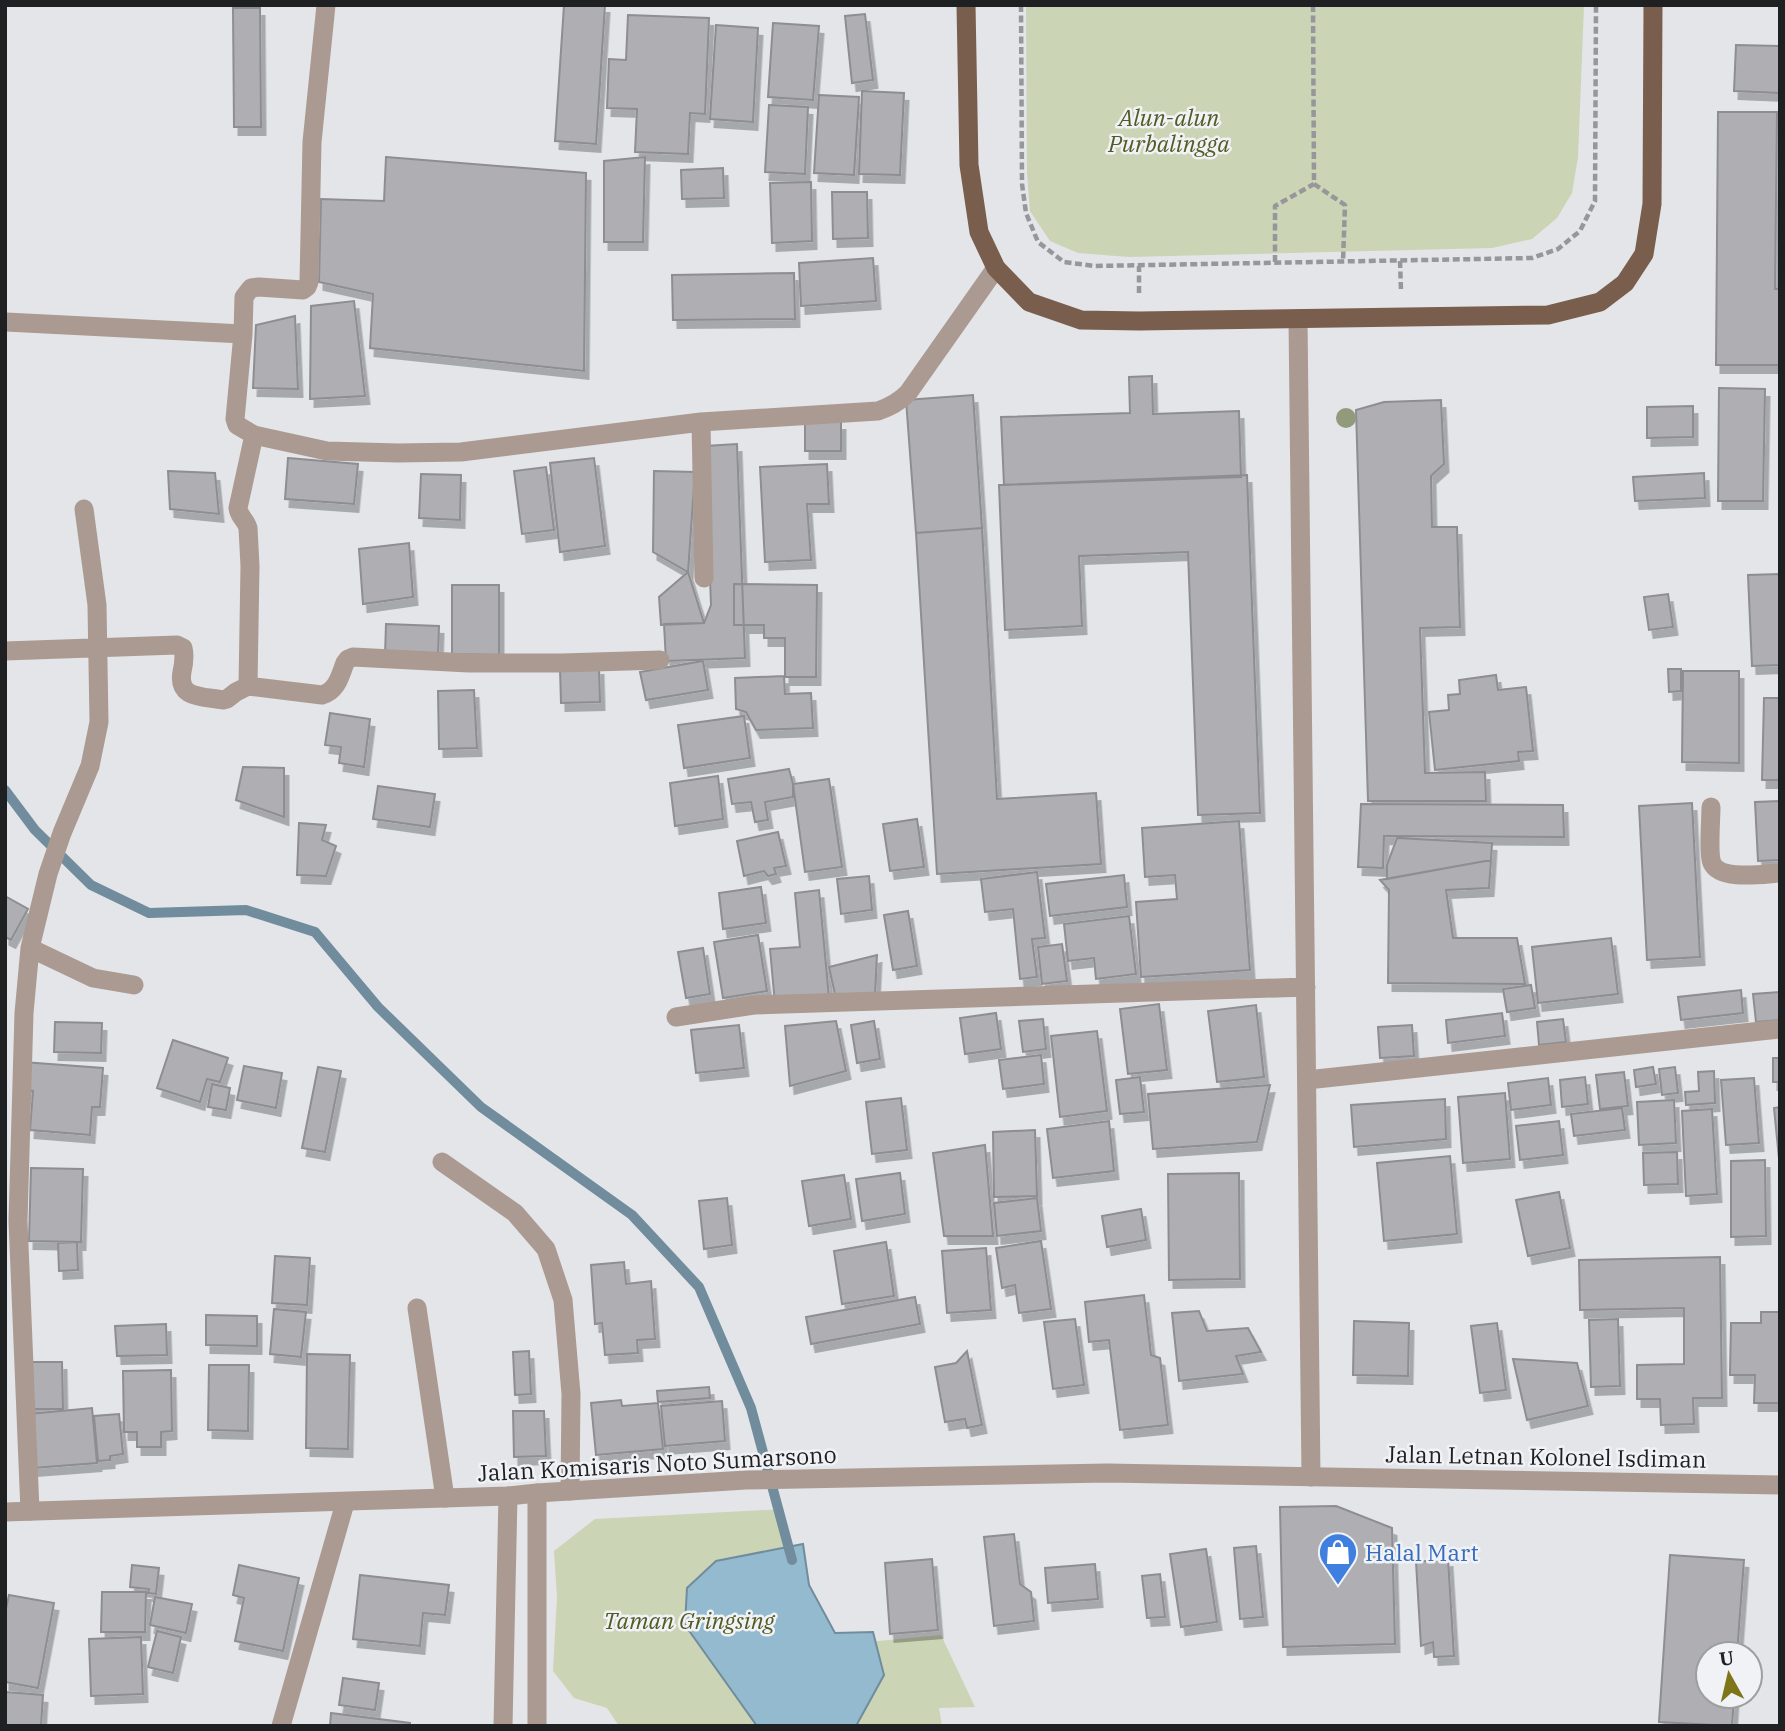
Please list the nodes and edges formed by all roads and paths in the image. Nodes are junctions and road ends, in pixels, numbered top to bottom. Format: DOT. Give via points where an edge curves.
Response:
graph roads {
  1 [pos="326,5"];
  2 [pos="966,5"];
  3 [pos="1021,5"];
  4 [pos="1313,5"];
  5 [pos="1596,5"];
  6 [pos="1653,5"];
  7 [pos="1314,184"];
  8 [pos="1343,261"];
  9 [pos="1275,262"];
  10 [pos="996,268"];
  11 [pos="1298,319"];
  12 [pos="6,323"];
  13 [pos="243,334"];
  14 [pos="701,422"];
  15 [pos="254,435"];
  16 [pos="84,509"];
  17 [pos="704,578"];
  18 [pos="98,648"];
  19 [pos="5,651"];
  20 [pos="660,660"];
  21 [pos="248,686"];
  22 [pos="1711,807"];
  23 [pos="1780,873"];
  24 [pos="30,948"];
  25 [pos="134,985"];
  26 [pos="1306,987"];
  27 [pos="676,1017"];
  28 [pos="1780,1029"];
  29 [pos="1307,1080"];
  30 [pos="442,1162"];
  31 [pos="12,1277"];
  32 [pos="417,1308"];
  33 [pos="1311,1477"];
  34 [pos="1780,1485"];
  35 [pos="570,1491"];
  36 [pos="537,1493"];
  37 [pos="508,1496"];
  38 [pos="445,1498"];
  39 [pos="345,1503"];
  40 [pos="30,1511"];
  41 [pos="5,1512"];
  42 [pos="281,1726"];
  43 [pos="503,1726"];
  44 [pos="537,1726"];
  1 -- 13 [label="street" via="312,142 309,282 303,290 251,288 244,297"];
  2 -- 10 [label="main road" via="969,165 979,232"];
  3 -- 9 [label="path" via="1022,184 1026,213 1038,242 1064,262 1095,266"];
  4 -- 7 [label="path"];
  5 -- 8 [label="path" via="1595,201 1580,231 1558,249 1532,258"];
  6 -- 11 [label="main road" via="1652,204 1644,254 1625,283 1600,302 1548,315"];
  7 -- 8 [label="path" via="1345,205"];
  7 -- 9 [label="path" via="1275,206"];
  8 -- 9 [label="path"];
  10 -- 11 [label="main road" via="1029,302 1082,320"];
  10 -- 14 [label="street" via="908,393 889,408"];
  11 -- 26 [label="street"];
  12 -- 13 [label="street"];
  13 -- 15 [label="street" via="235,419"];
  14 -- 15 [label="street" via="461,452 327,451"];
  14 -- 17 [label="street"];
  15 -- 21 [label="street" via="238,508 248,528"];
  16 -- 18 [label="street"];
  18 -- 19 [label="street"];
  18 -- 21 [label="street" via="177,645 184,653 182,686 190,694 223,700"];
  18 -- 24 [label="street" via="99,722 90,766 48,874"];
  20 -- 21 [label="street" via="469,663 354,657 345,663 328,694"];
  22 -- 23 [label="street" via="1710,860 1716,869 1727,874"];
  24 -- 25 [label="street" via="93,978"];
  24 -- 31 [label="street"];
  26 -- 27 [label="street" via="754,1005"];
  26 -- 29 [label="street"];
  28 -- 29 [label="street"];
  29 -- 33 [label="street"];
  30 -- 35 [label="street" via="514,1213 546,1249 563,1300 571,1394"];
  31 -- 40 [label="street"];
  32 -- 38 [label="street"];
  33 -- 34 [label="street, Jalan Letnan Kolonel Isdiman"];
  33 -- 35 [label="street, Jalan Komisaris Noto Sumarsono" via="1107,1473 746,1480"];
  35 -- 36 [label="street, Jalan Komisaris Noto Sumarsono"];
  36 -- 37 [label="street, Jalan Komisaris Noto Sumarsono"];
  36 -- 44 [label="street"];
  37 -- 38 [label="street, Jalan Komisaris Noto Sumarsono"];
  37 -- 43 [label="street"];
  38 -- 39 [label="street, Jalan Komisaris Noto Sumarsono"];
  39 -- 40 [label="street, Jalan Komisaris Noto Sumarsono"];
  39 -- 42 [label="street"];
  40 -- 41 [label="street, Jalan Komisaris Noto Sumarsono"];
}
